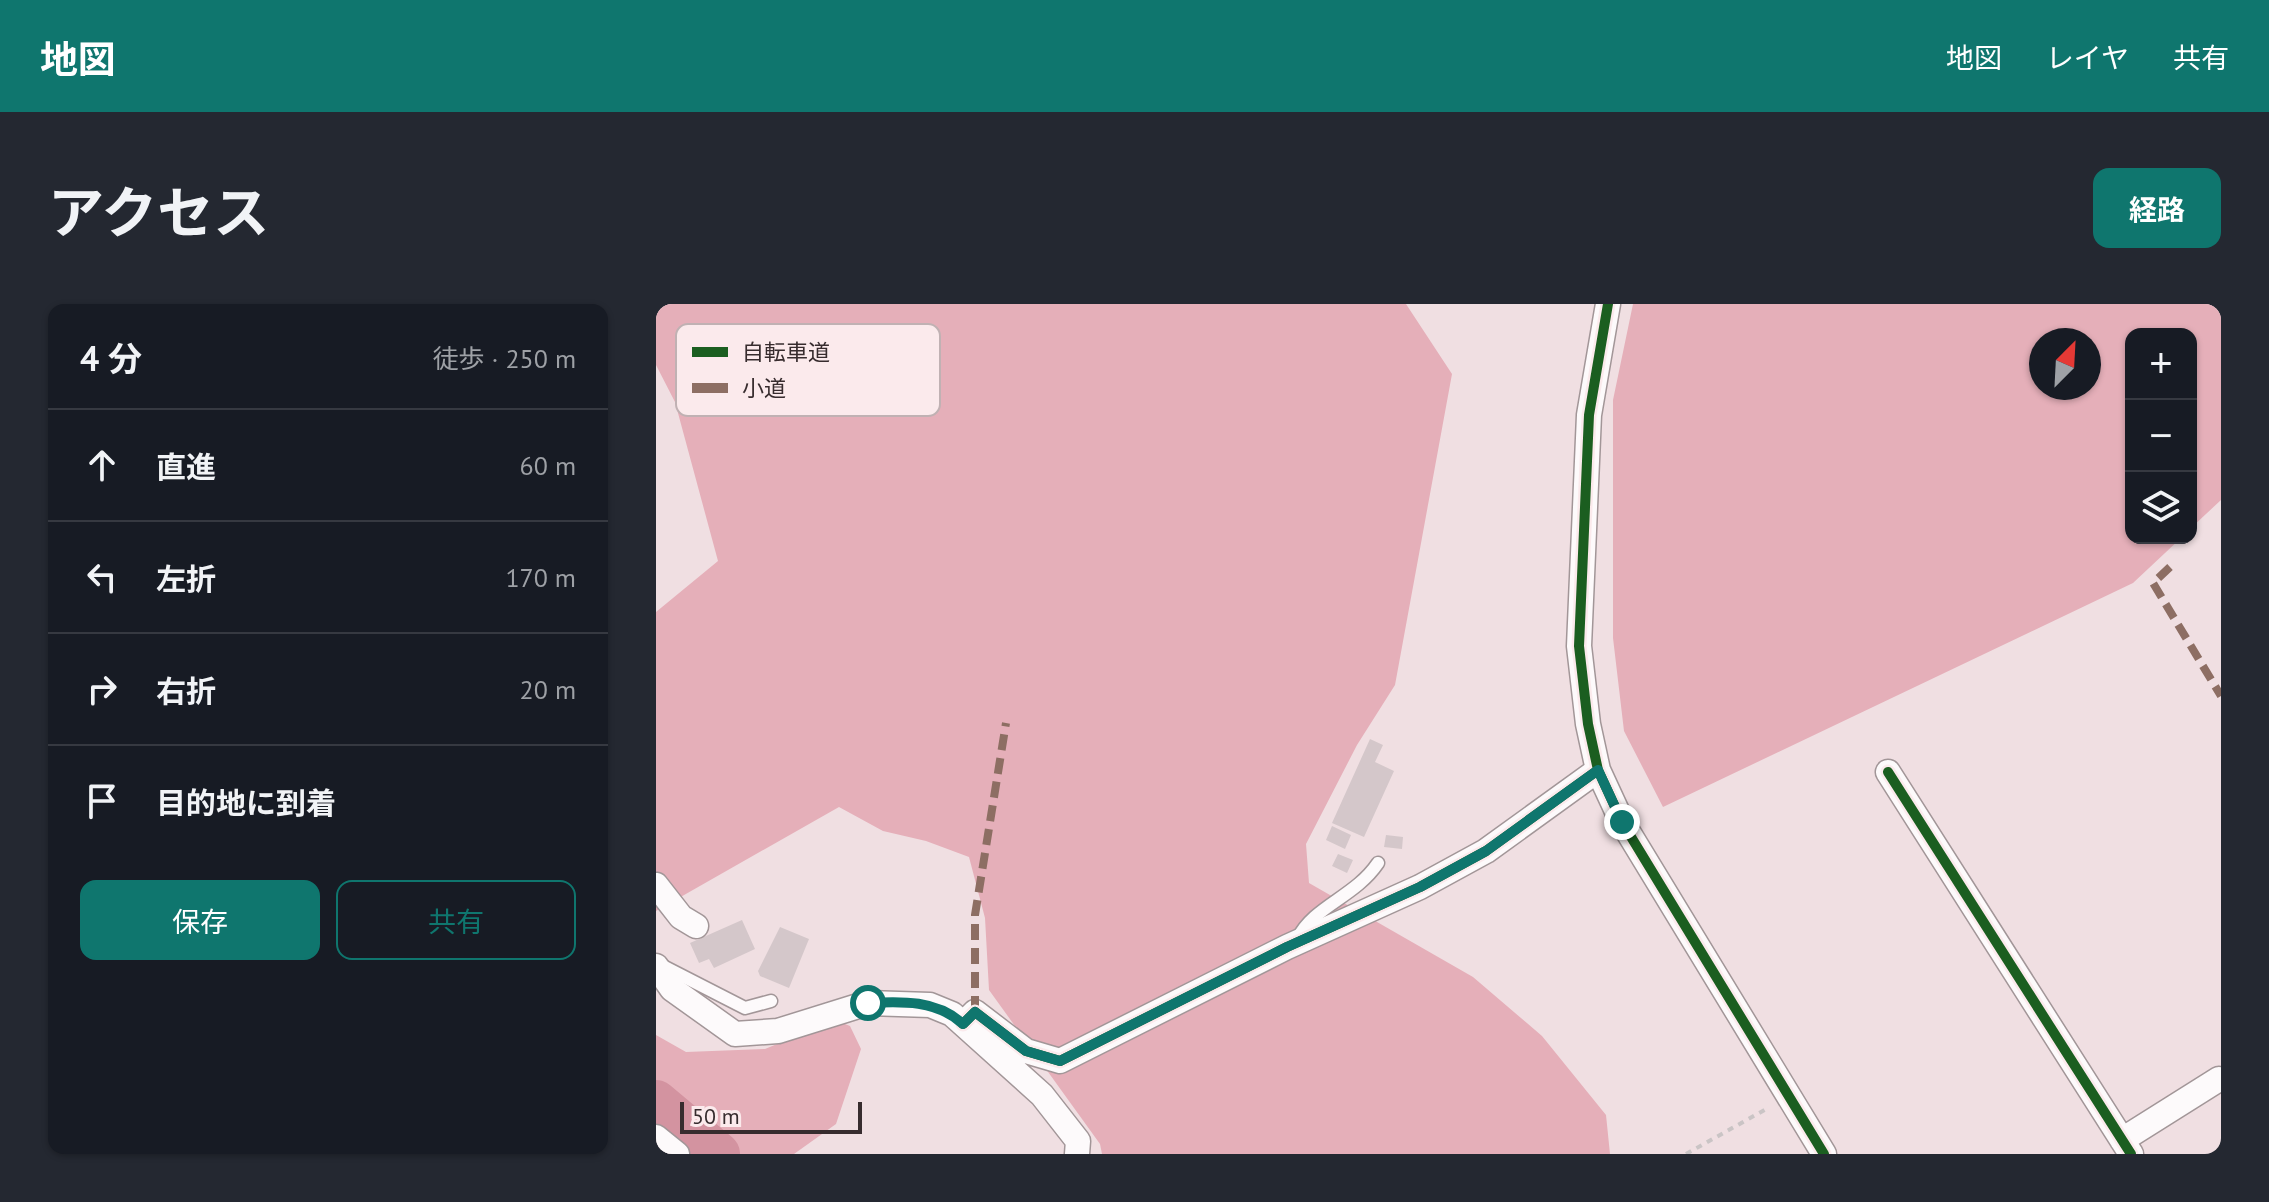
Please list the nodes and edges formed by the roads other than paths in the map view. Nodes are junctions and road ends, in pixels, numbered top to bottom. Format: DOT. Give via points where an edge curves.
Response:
graph roads {
  1 [pos="1608,304"];
  2 [pos="1598,770"];
  3 [pos="1888,772"];
  4 [pos="1378,863"];
  5 [pos="656,885"];
  6 [pos="696,926"];
  7 [pos="1295,943"];
  8 [pos="656,964"];
  9 [pos="771,1001"];
  10 [pos="963,1024"];
  11 [pos="2220,1078"];
  12 [pos="656,1137"];
  13 [pos="2126,1147"];
  14 [pos="1080,1150"];
  15 [pos="677,1154"];
  16 [pos="1824,1154"];
  1 -- 2 [label="street" via="1589,415 1579,646"];
  2 -- 7 [label="street" via="1486,851"];
  2 -- 16 [label="street" via="1622,822"];
  3 -- 13 [label="street"];
  4 -- 7 [label="lane" via="1364,883 1305,923"];
  5 -- 6 [label="street" via="681,917"];
  7 -- 10 [label="street" via="1060,1061 1026,1051 975,1012"];
  8 -- 9 [label="lane" via="745,1008"];
  8 -- 10 [label="street" via="672,989 735,1034 778,1031 868,1003 894,1001 930,1005"];
  10 -- 14 [label="street" via="1042,1095"];
  11 -- 13 [label="street"];
  12 -- 15 [label="street"];
}
